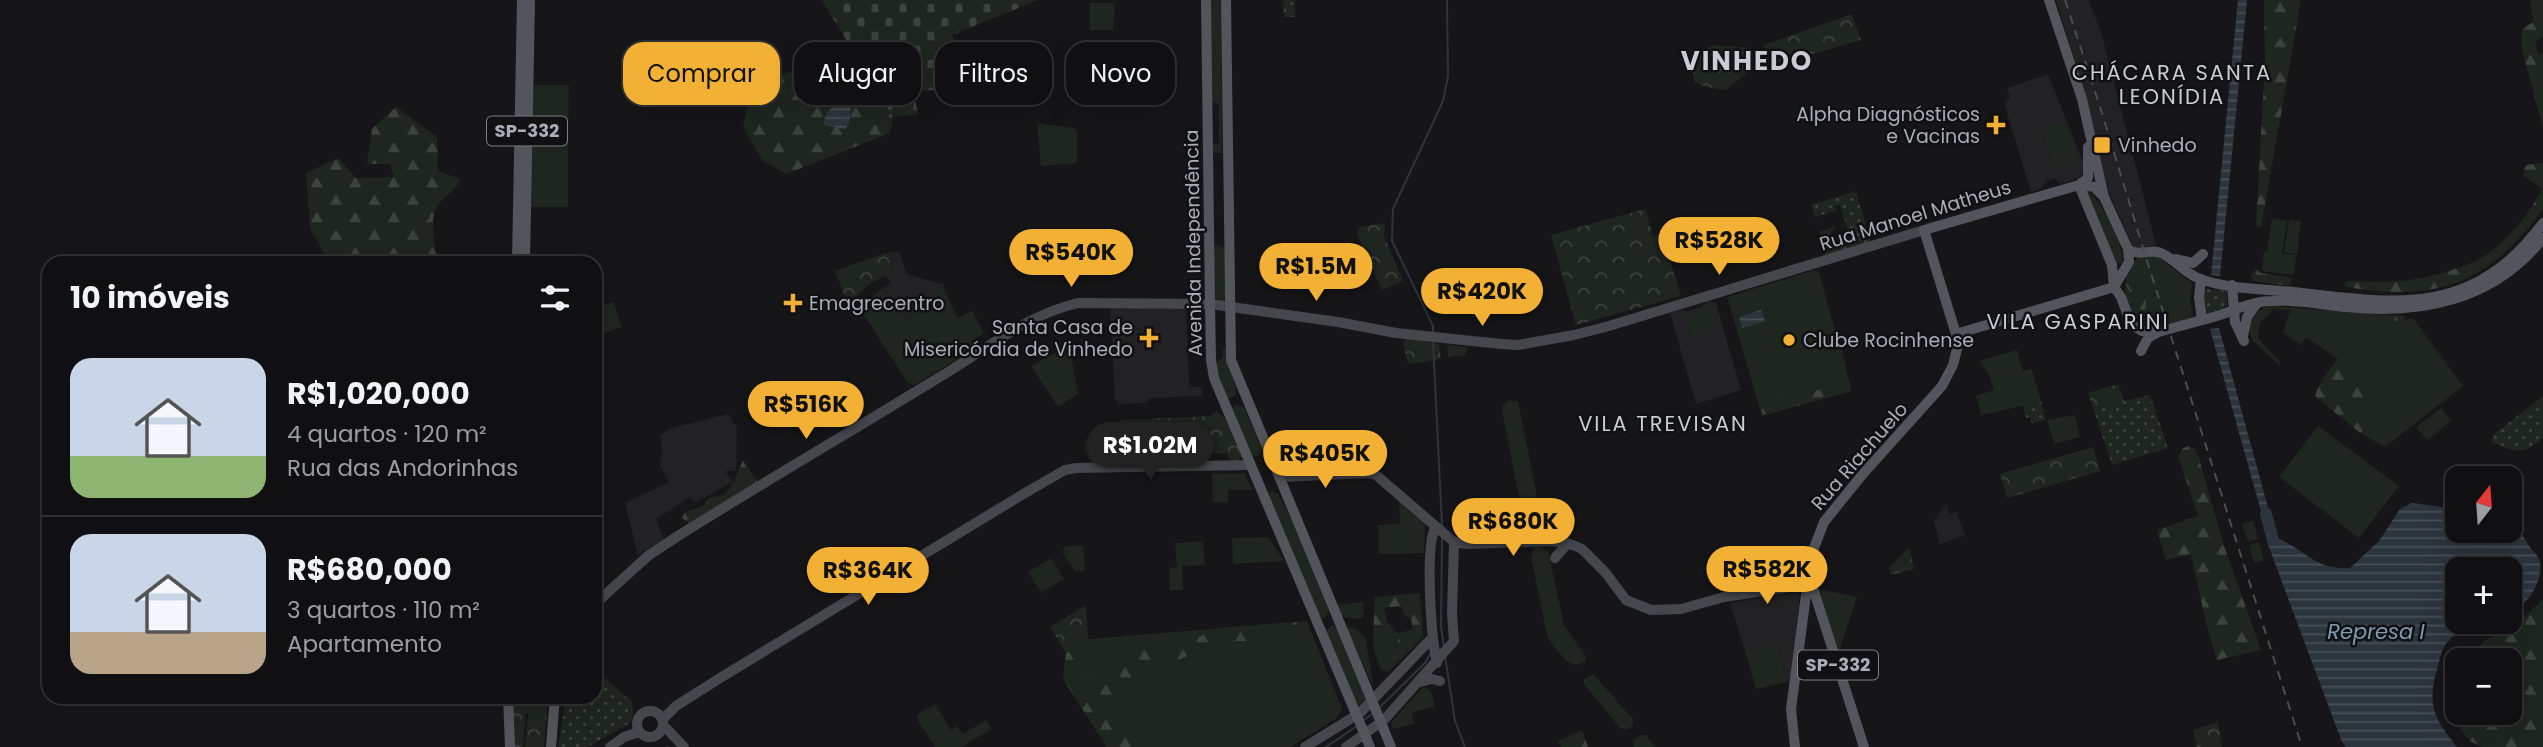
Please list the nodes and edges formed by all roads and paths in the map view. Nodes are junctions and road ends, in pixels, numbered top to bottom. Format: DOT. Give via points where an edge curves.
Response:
graph roads {
  1 [pos="514,0"];
  2 [pos="522,0"];
  3 [pos="530,0"];
  4 [pos="1206,0"];
  5 [pos="1226,0"];
  6 [pos="2049,0"];
  7 [pos="521,50"];
  8 [pos="2088,130"];
  9 [pos="1228,151"];
  10 [pos="1208,167"];
  11 [pos="2079,185"];
  12 [pos="2104,197"];
  13 [pos="2543,223"];
  14 [pos="1924,230"];
  15 [pos="2543,238"];
  16 [pos="2128,249"];
  17 [pos="2203,254"];
  18 [pos="517,256"];
  19 [pos="526,256"];
  20 [pos="2167,256"];
  21 [pos="2191,263"];
  22 [pos="2112,265"];
  23 [pos="2127,267"];
  24 [pos="2198,278"];
  25 [pos="2232,285"];
  26 [pos="2115,287"];
  27 [pos="2309,294"];
  28 [pos="2294,302"];
  29 [pos="2257,303"];
  30 [pos="1210,304"];
  31 [pos="1230,307"];
  32 [pos="2233,310"];
  33 [pos="2216,316"];
  34 [pos="2202,320"];
  35 [pos="2159,332"];
  36 [pos="1956,334"];
  37 [pos="2243,336"];
  38 [pos="2141,351"];
  39 [pos="1269,455"];
  40 [pos="1251,465"];
  41 [pos="1279,477"];
  42 [pos="1265,497"];
  43 [pos="1296,521"];
  44 [pos="1447,533"];
  45 [pos="1568,543"];
  46 [pos="1555,558"];
  47 [pos="1808,584"];
  48 [pos="602,593"];
  49 [pos="1819,602"];
  50 [pos="1805,603"];
  51 [pos="1339,622"];
  52 [pos="1321,631"];
  53 [pos="1431,639"];
  54 [pos="1437,663"];
  55 [pos="1440,681"];
  56 [pos="1416,684"];
  57 [pos="1370,698"];
  58 [pos="508,704"];
  59 [pos="554,704"];
  60 [pos="1357,715"];
  61 [pos="663,722"];
  62 [pos="1381,722"];
  63 [pos="642,734"];
  64 [pos="1365,734"];
  65 [pos="510,747"];
  66 [pos="551,747"];
  67 [pos="610,747"];
  68 [pos="654,747"];
  69 [pos="684,747"];
  70 [pos="1305,747"];
  71 [pos="1346,747"];
  72 [pos="1370,747"];
  73 [pos="1391,747"];
  74 [pos="1795,747"];
  75 [pos="1864,747"];
  1 -- 7 [label="main road" via="514,36"];
  2 -- 7 [label="main road, SP-332"];
  3 -- 19 [label="main road, SP-332"];
  4 -- 10 [label="main road, Avenida Independência"];
  5 -- 9 [label="main road, Avenida Independência"];
  6 -- 8 [label="main road"];
  7 -- 18 [label="main road, SP-332"];
  8 -- 11 [label="main road" via="2088,178"];
  8 -- 12 [label="main road"];
  9 -- 10 [label="main road"];
  9 -- 31 [label="main road, Avenida Independência"];
  10 -- 30 [label="main road, Avenida Independência"];
  11 -- 12 [label="main road" via="2094,187"];
  11 -- 14 [label="main road, Rua Manoel Matheus"];
  11 -- 22 [label="main road"];
  12 -- 16 [label="main road"];
  13 -- 27 [label="main road" via="2486,279 2440,296 2392,302"];
  14 -- 31 [label="main road, Rua Manoel Matheus" via="1609,326 1518,345"];
  14 -- 36 [label="main road"];
  15 -- 28 [label="main road" via="2502,278 2453,300 2379,309"];
  16 -- 20 [label="main road" via="2139,255 2156,251"];
  16 -- 23 [label="main road"];
  17 -- 21 [label="main road"];
  20 -- 21 [label="main road"];
  20 -- 24 [label="main road"];
  21 -- 24 [label="main road"];
  22 -- 23 [label="main road"];
  22 -- 26 [label="main road"];
  23 -- 26 [label="main road"];
  24 -- 25 [label="main road"];
  24 -- 34 [label="main road"];
  25 -- 27 [label="main road"];
  25 -- 32 [label="main road"];
  26 -- 35 [label="main road" via="2131,324 2142,331"];
  26 -- 36 [label="main road"];
  27 -- 28 [label="main road"];
  28 -- 29 [label="main road"];
  29 -- 32 [label="main road"];
  29 -- 37 [label="main road"];
  30 -- 31 [label="main road, Rua Manoel Matheus"];
  30 -- 40 [label="main road, Avenida Independência" via="1214,378"];
  30 -- 48 [label="main road, Rua Manoel Matheus" via="1079,303 1045,313 678,536"];
  31 -- 39 [label="main road, Avenida Independência" via="1231,360"];
  32 -- 33 [label="main road"];
  32 -- 37 [label="main road"];
  33 -- 34 [label="main road"];
  33 -- 37 [label="main road" via="2244,341"];
  34 -- 35 [label="main road"];
  35 -- 38 [label="main road" via="2148,338"];
  36 -- 47 [label="main road, Rua Riachuelo" via="1953,365 1942,386 1824,522"];
  39 -- 40 [label="main road"];
  39 -- 41 [label="main road, Avenida Independência"];
  40 -- 41 [label="main road"];
  40 -- 42 [label="main road, Avenida Independência"];
  40 -- 61 [label="main road" via="1076,468 1044,481 720,678 676,706"];
  41 -- 43 [label="main road, Avenida Independência"];
  41 -- 44 [label="main road" via="1370,472"];
  42 -- 43 [label="main road" via="1278,491"];
  42 -- 52 [label="main road, Avenida Independência"];
  43 -- 51 [label="main road, Avenida Independência"];
  44 -- 45 [label="main road" via="1473,543"];
  44 -- 53 [label="main road" via="1431,546"];
  44 -- 54 [label="main road" via="1454,641"];
  45 -- 46 [label="main road"];
  45 -- 47 [label="main road" via="1582,549 1626,600 1651,610 1681,609"];
  47 -- 49 [label="main road, SP-332"];
  47 -- 50 [label="main road, Rua Riachuelo / SP-332"];
  49 -- 50 [label="main road" via="1811,596"];
  49 -- 75 [label="main road, SP-332"];
  50 -- 74 [label="main road, Rua Riachuelo / SP-332" via="1791,709"];
  51 -- 52 [label="main road" via="1329,623"];
  51 -- 57 [label="main road, Avenida Independência"];
  52 -- 60 [label="main road, Avenida Independência"];
  53 -- 54 [label="main road"];
  53 -- 57 [label="main road"];
  54 -- 56 [label="main road"];
  55 -- 56 [label="main road"];
  56 -- 62 [label="main road"];
  57 -- 60 [label="main road"];
  57 -- 62 [label="main road, Avenida Independência"];
  58 -- 65 [label="main road"];
  59 -- 66 [label="main road"];
  60 -- 64 [label="main road, Avenida Independência"];
  60 -- 70 [label="main road"];
  61 -- 63 [label="main road" via="657,735"];
  61 -- 63 [label="main road" via="653,712 643,713 637,722"];
  61 -- 69 [label="main road"];
  62 -- 64 [label="main road"];
  62 -- 73 [label="main road, Avenida Independência"];
  63 -- 67 [label="main road" via="624,737"];
  63 -- 68 [label="main road"];
  64 -- 71 [label="main road"];
  64 -- 72 [label="main road, Avenida Independência"];
}
